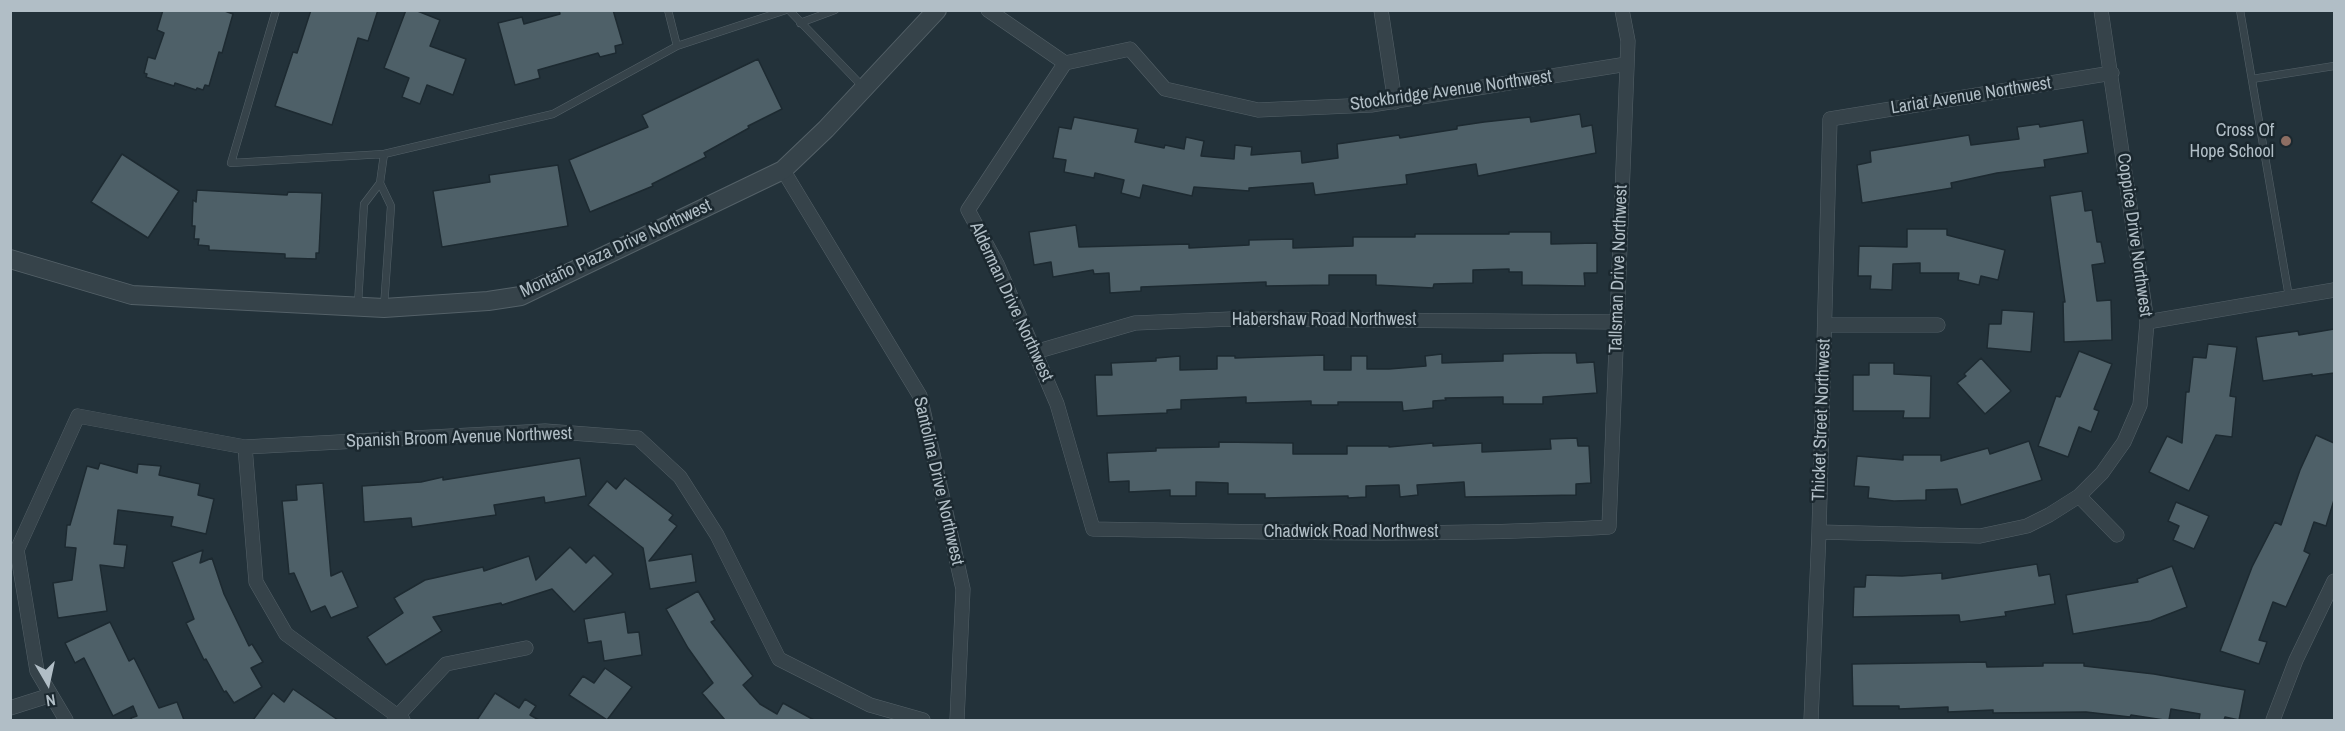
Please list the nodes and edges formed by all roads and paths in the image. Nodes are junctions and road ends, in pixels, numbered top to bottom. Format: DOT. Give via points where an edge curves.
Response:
graph roads {
  1 [pos="276,10"];
  2 [pos="668,10"];
  3 [pos="787,10"];
  4 [pos="835,10"];
  5 [pos="937,10"];
  6 [pos="988,10"];
  7 [pos="1380,10"];
  8 [pos="1622,10"];
  9 [pos="2101,10"];
  10 [pos="2240,10"];
  11 [pos="801,23"];
  12 [pos="677,46"];
  13 [pos="1065,63"];
  14 [pos="1627,64"];
  15 [pos="2334,66"];
  16 [pos="2112,73"];
  17 [pos="2252,79"];
  18 [pos="864,89"];
  19 [pos="1395,102"];
  20 [pos="1830,119"];
  21 [pos="384,154"];
  22 [pos="783,170"];
  23 [pos="380,183"];
  24 [pos="10,259"];
  25 [pos="2334,290"];
  26 [pos="2289,297"];
  27 [pos="358,307"];
  28 [pos="384,308"];
  29 [pos="1617,322"];
  30 [pos="2146,322"];
  31 [pos="1825,325"];
  32 [pos="1938,325"];
  33 [pos="1035,352"];
  34 [pos="245,447"];
  35 [pos="2079,496"];
  36 [pos="1609,527"];
  37 [pos="1093,530"];
  38 [pos="1819,532"];
  39 [pos="2117,535"];
  40 [pos="2334,581"];
  41 [pos="526,648"];
  42 [pos="51,695"];
  43 [pos="10,708"];
  44 [pos="398,719"];
  45 [pos="66,720"];
  46 [pos="923,720"];
  47 [pos="957,720"];
  48 [pos="1811,720"];
  49 [pos="2273,720"];
  1 -- 21 [label="lane" via="231,163"];
  2 -- 12 [label="lane"];
  3 -- 11 [label="lane"];
  3 -- 12 [label="lane"];
  4 -- 11 [label="lane"];
  5 -- 18 [label="street, Montaño Plaza Drive Northwest"];
  6 -- 13 [label="street"];
  7 -- 19 [label="street"];
  8 -- 14 [label="street, Tallsman Drive Northwest" via="1628,41"];
  9 -- 16 [label="street, Coppice Drive Northwest"];
  10 -- 17 [label="lane"];
  11 -- 18 [label="lane"];
  12 -- 21 [label="lane" via="553,114"];
  13 -- 19 [label="street, Stockbridge Avenue Northwest" via="1130,49 1165,89 1258,110"];
  13 -- 33 [label="street, Alderman Drive Northwest" via="968,210 997,264"];
  14 -- 19 [label="street, Stockbridge Avenue Northwest"];
  14 -- 29 [label="street, Tallsman Drive Northwest"];
  15 -- 17 [label="lane"];
  16 -- 20 [label="street, Lariat Avenue Northwest"];
  16 -- 30 [label="street, Coppice Drive Northwest"];
  17 -- 26 [label="lane"];
  18 -- 22 [label="street, Montaño Plaza Drive Northwest"];
  20 -- 31 [label="street, Thicket Street Northwest"];
  21 -- 23 [label="lane"];
  22 -- 28 [label="street, Montaño Plaza Drive Northwest" via="521,296 488,302"];
  22 -- 47 [label="street, Santolina Drive Northwest" via="921,396 963,589"];
  23 -- 27 [label="lane" via="364,204"];
  23 -- 28 [label="lane" via="391,206"];
  24 -- 27 [label="street, Montaño Plaza Drive Northwest" via="132,295"];
  25 -- 26 [label="street"];
  26 -- 30 [label="street"];
  27 -- 28 [label="street, Montaño Plaza Drive Northwest"];
  29 -- 33 [label="street, Habershaw Road Northwest" via="1231,319 1135,323"];
  29 -- 36 [label="street, Tallsman Drive Northwest"];
  30 -- 35 [label="street, Coppice Drive Northwest" via="2140,405 2124,442"];
  31 -- 32 [label="street"];
  31 -- 38 [label="street, Thicket Street Northwest"];
  33 -- 37 [label="street, Alderman Drive Northwest" via="1058,404"];
  34 -- 42 [label="street, Spanish Broom Avenue Northwest" via="78,416 17,550 37,671"];
  34 -- 44 [label="street" via="256,582 286,634"];
  34 -- 46 [label="street, Spanish Broom Avenue Northwest" via="545,431 638,438 680,477 717,535 779,659 870,705"];
  35 -- 38 [label="street, Coppice Drive Northwest" via="2027,526 1980,536"];
  35 -- 39 [label="street"];
  36 -- 37 [label="street, Chadwick Road Northwest" via="1541,531"];
  38 -- 48 [label="street, Thicket Street Northwest"];
  40 -- 49 [label="street" via="2296,660"];
  41 -- 44 [label="street" via="446,664"];
  42 -- 43 [label="street"];
  42 -- 45 [label="street"];
}
